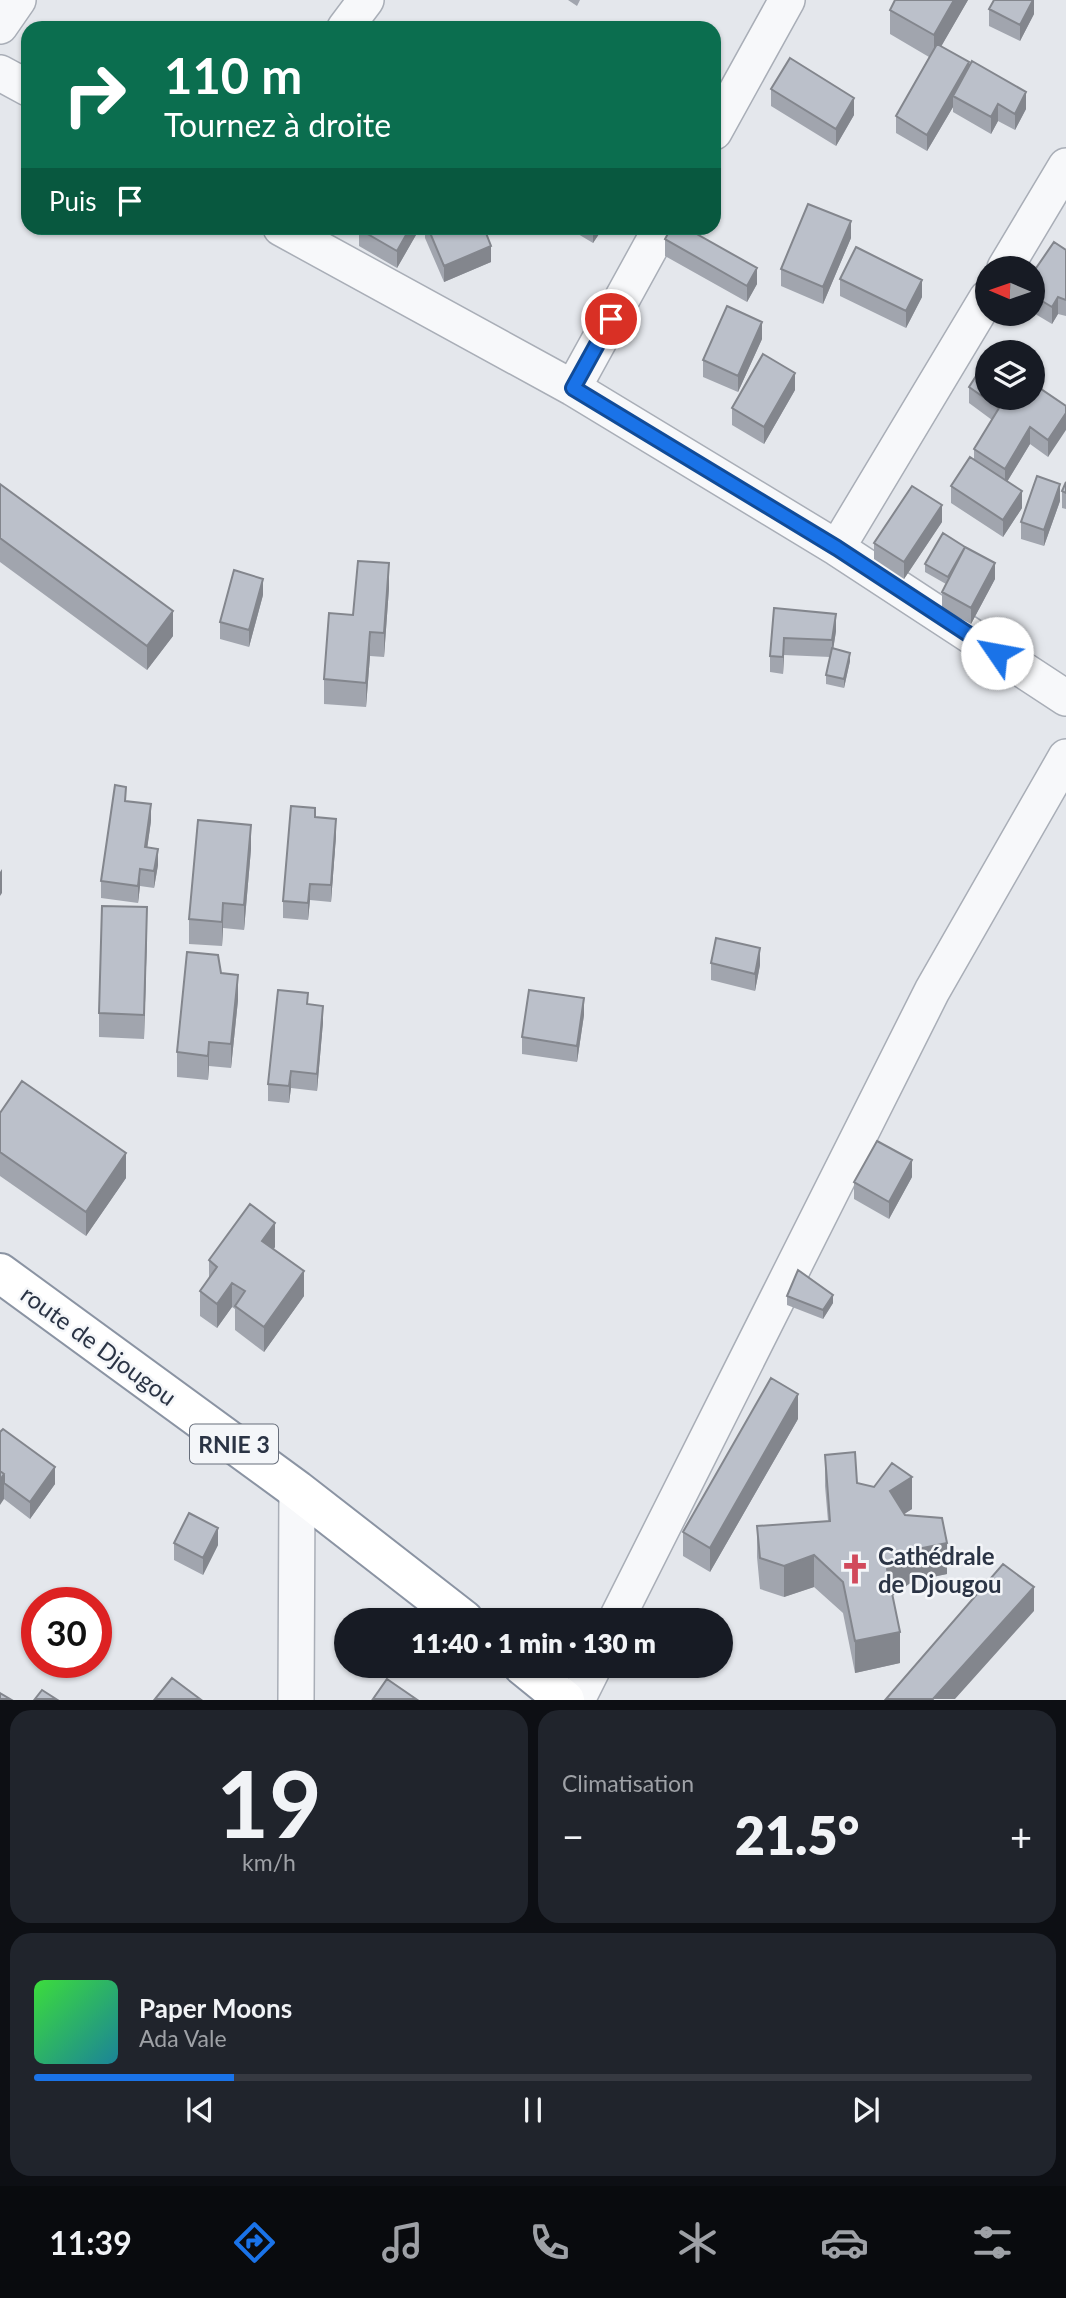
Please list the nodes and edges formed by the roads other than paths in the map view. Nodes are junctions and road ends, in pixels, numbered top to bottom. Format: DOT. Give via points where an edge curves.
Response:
graph roads {
  1 [pos="18,0"];
  2 [pos="366,0"];
  3 [pos="787,0"];
  4 [pos="350,21"];
  5 [pos="0,26"];
  6 [pos="0,73"];
  7 [pos="21,84"];
  8 [pos="721,119"];
  9 [pos="1066,166"];
  10 [pos="294,235"];
  11 [pos="657,235"];
  12 [pos="1012,256"];
  13 [pos="975,318"];
  14 [pos="573,388"];
  15 [pos="837,548"];
  16 [pos="1066,698"];
  17 [pos="1066,757"];
  18 [pos="0,1273"];
  19 [pos="297,1490"];
  20 [pos="449,1608"];
  21 [pos="622,1608"];
  22 [pos="538,1678"];
  23 [pos="588,1678"];
  24 [pos="296,1699"];
  25 [pos="565,1699"];
  26 [pos="577,1699"];
  1 -- 5 [label="street"];
  2 -- 4 [label="street"];
  3 -- 8 [label="street"];
  6 -- 7 [label="street"];
  9 -- 12 [label="street"];
  10 -- 14 [label="street"];
  11 -- 14 [label="street"];
  13 -- 15 [label="street"];
  14 -- 15 [label="street"];
  15 -- 16 [label="street"];
  17 -- 21 [label="street" via="932,991"];
  18 -- 19 [label="highway, route de Djougou / RNIE 3"];
  19 -- 20 [label="highway, route de Djougou / RNIE 3"];
  19 -- 24 [label="street"];
  22 -- 25 [label="highway"];
  23 -- 26 [label="street"];
}
